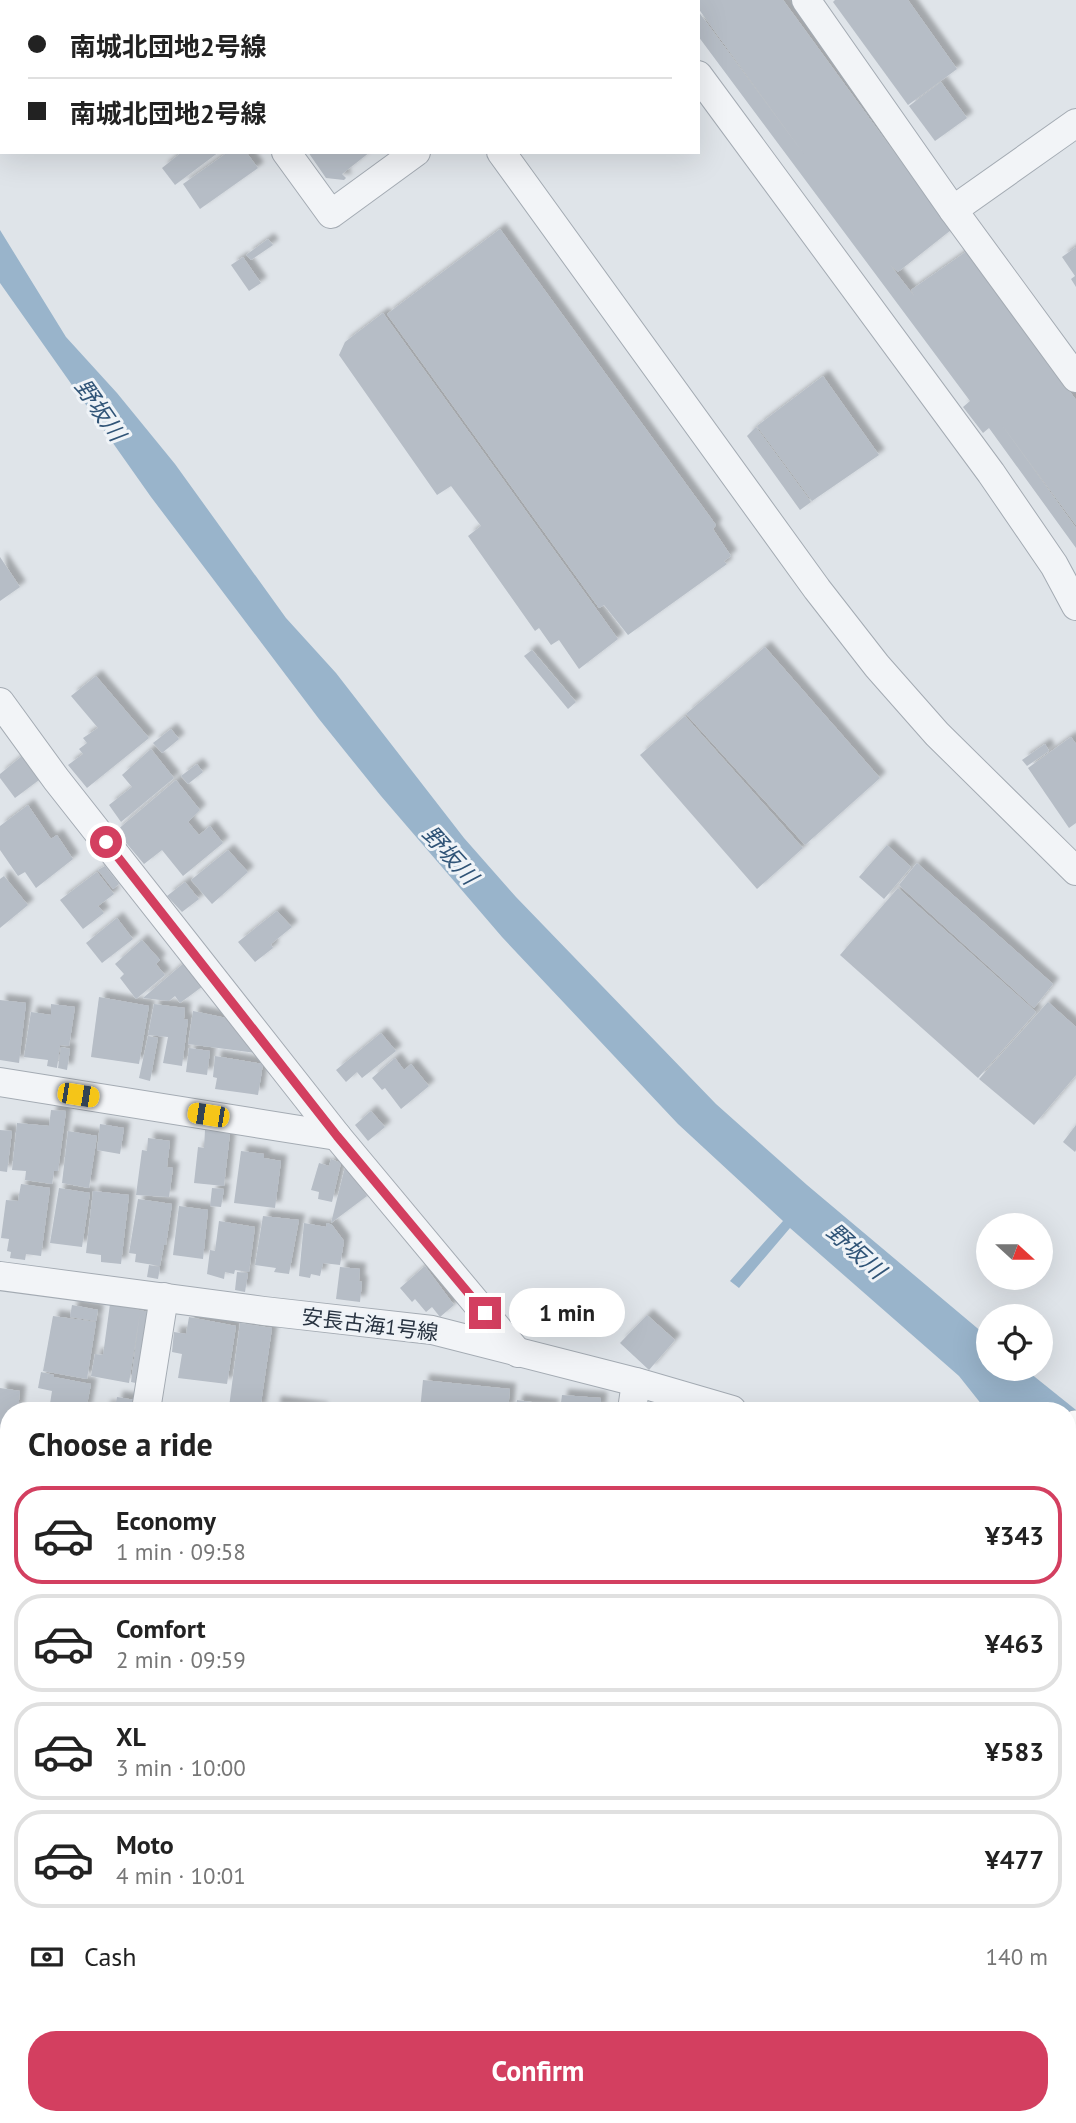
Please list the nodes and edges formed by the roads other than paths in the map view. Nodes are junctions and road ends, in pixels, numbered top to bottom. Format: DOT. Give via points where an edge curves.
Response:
graph roads {
  1 [pos="806,0"];
  2 [pos="700,78"];
  3 [pos="1072,136"];
  4 [pos="287,154"];
  5 [pos="413,154"];
  6 [pos="502,154"];
  7 [pos="953,210"];
  8 [pos="1076,378"];
  9 [pos="1076,606"];
  10 [pos="0,702"];
  11 [pos="1076,871"];
  12 [pos="0,1082"];
  13 [pos="337,1136"];
  14 [pos="0,1276"];
  15 [pos="164,1297"];
  16 [pos="518,1353"];
  17 [pos="636,1382"];
  18 [pos="147,1402"];
  19 [pos="633,1402"];
  20 [pos="705,1402"];
  1 -- 7 [label="street"];
  2 -- 9 [label="street" via="1005,493"];
  3 -- 7 [label="street"];
  4 -- 5 [label="street" via="331,214"];
  6 -- 11 [label="street" via="877,666 937,734"];
  7 -- 8 [label="street"];
  10 -- 13 [label="street"];
  12 -- 13 [label="street"];
  13 -- 16 [label="street"];
  14 -- 15 [label="street, 安長古海1号線"];
  15 -- 16 [label="street, 安長古海1号線" via="432,1330"];
  15 -- 18 [label="street"];
  16 -- 17 [label="street, 安長古海1号線"];
  17 -- 19 [label="street"];
  17 -- 20 [label="street, 安長古海1号線"];
}
